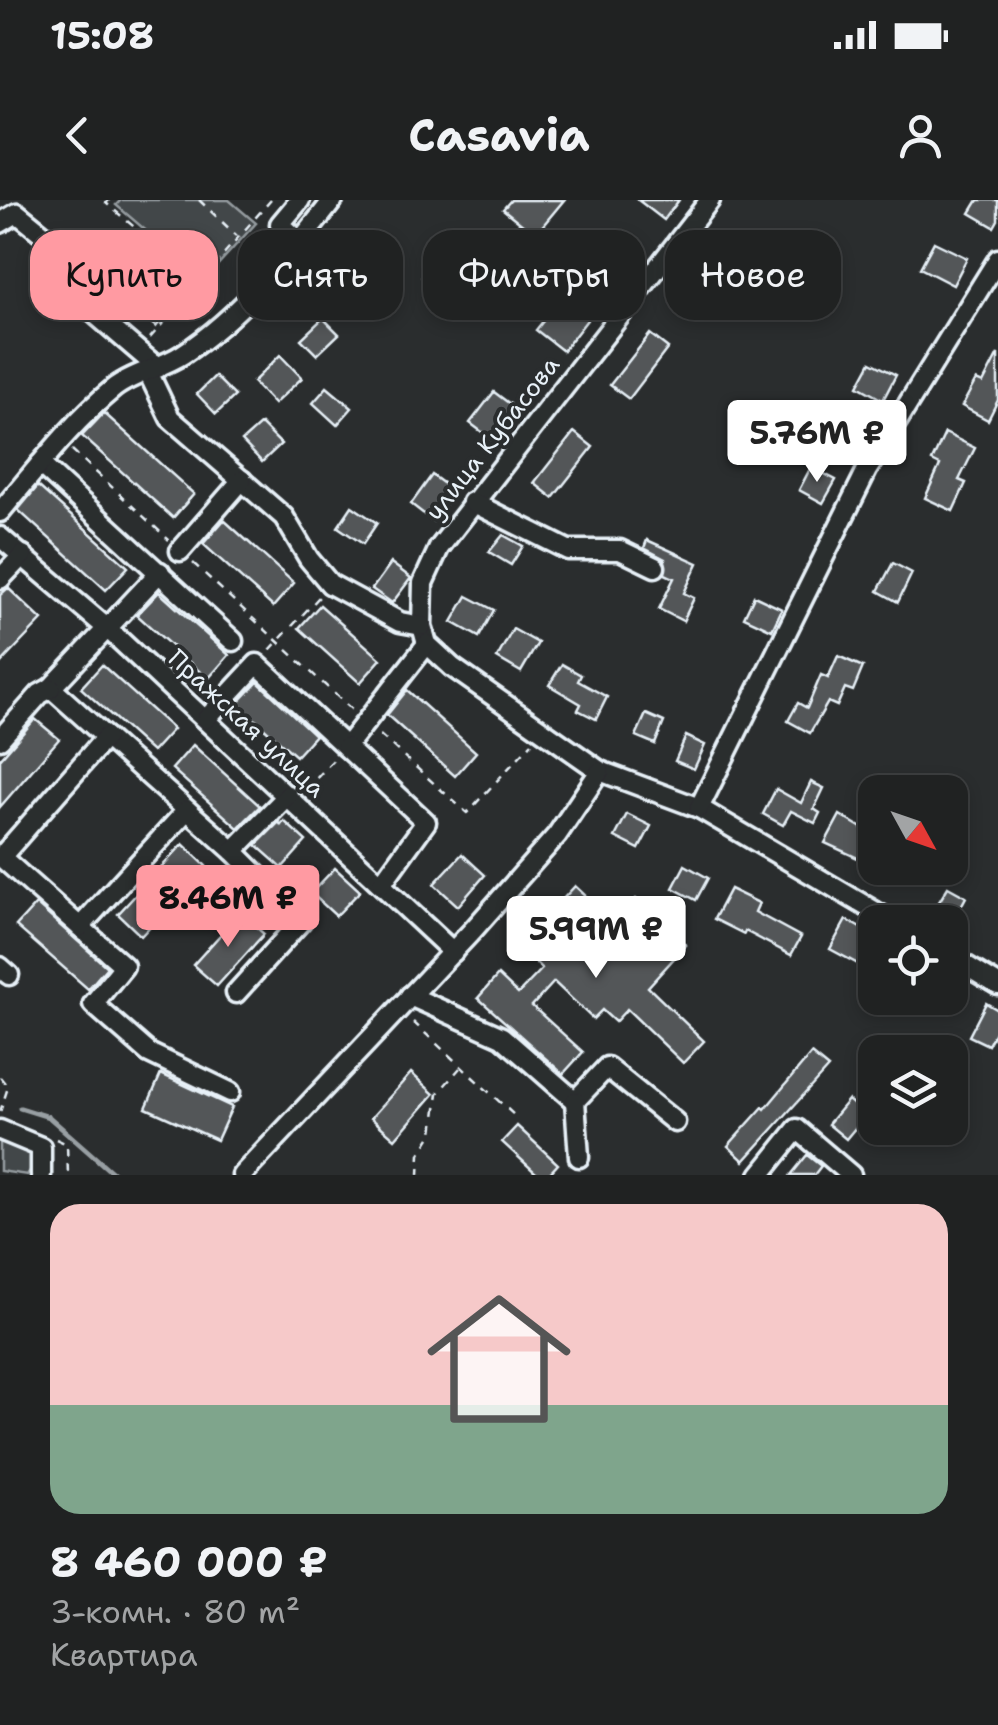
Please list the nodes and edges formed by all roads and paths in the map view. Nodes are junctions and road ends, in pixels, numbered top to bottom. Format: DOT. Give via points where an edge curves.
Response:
graph roads {
  1 [pos="199,200"];
  2 [pos="271,200"];
  3 [pos="300,200"];
  4 [pos="333,200"];
  5 [pos="710,200"];
  6 [pos="106,201"];
  7 [pos="0,223"];
  8 [pos="140,230"];
  9 [pos="244,230"];
  10 [pos="287,230"];
  11 [pos="309,230"];
  12 [pos="238,237"];
  13 [pos="998,258"];
  14 [pos="218,261"];
  15 [pos="238,307"];
  16 [pos="166,320"];
  17 [pos="138,352"];
  18 [pos="153,370"];
  19 [pos="62,440"];
  20 [pos="40,464"];
  21 [pos="242,480"];
  22 [pos="472,502"];
  23 [pos="0,512"];
  24 [pos="0,537"];
  25 [pos="180,551"];
  26 [pos="23,555"];
  27 [pos="656,567"];
  28 [pos="160,572"];
  29 [pos="0,579"];
  30 [pos="330,584"];
  31 [pos="109,630"];
  32 [pos="424,635"];
  33 [pos="234,642"];
  34 [pos="278,642"];
  35 [pos="257,664"];
  36 [pos="52,688"];
  37 [pos="206,720"];
  38 [pos="367,724"];
  39 [pos="544,731"];
  40 [pos="106,737"];
  41 [pos="0,739"];
  42 [pos="346,747"];
  43 [pos="600,771"];
  44 [pos="292,798"];
  45 [pos="699,808"];
  46 [pos="186,810"];
  47 [pos="233,851"];
  48 [pos="1,857"];
  49 [pos="382,883"];
  50 [pos="864,905"];
  51 [pos="80,927"];
  52 [pos="453,952"];
  53 [pos="968,967"];
  54 [pos="998,985"];
  55 [pos="236,993"];
  56 [pos="410,996"];
  57 [pos="412,1021"];
  58 [pos="461,1067"];
  59 [pos="0,1077"];
  60 [pos="230,1092"];
  61 [pos="575,1101"];
  62 [pos="0,1113"];
  63 [pos="516,1117"];
  64 [pos="675,1122"];
  65 [pos="0,1130"];
  66 [pos="579,1157"];
  67 [pos="248,1173"];
  68 [pos="40,1175"];
  69 [pos="419,1175"];
  70 [pos="760,1175"];
  71 [pos="851,1175"];
  1 -- 12 [label="path"];
  2 -- 9 [label="path"];
  3 -- 10 [label="street" via="280,224"];
  4 -- 11 [label="street"];
  5 -- 22 [label="street, улица Кубасова"];
  6 -- 8 [label="path"];
  7 -- 17 [label="street" via="16,213 64,250 46,272"];
  12 -- 14 [label="path"];
  13 -- 45 [label="street" via="867,470"];
  15 -- 18 [label="street" via="184,354"];
  16 -- 17 [label="path"];
  17 -- 18 [label="street"];
  18 -- 19 [label="street" via="117,385"];
  18 -- 21 [label="street" via="170,418"];
  19 -- 20 [label="street"];
  19 -- 25 [label="path"];
  20 -- 23 [label="street"];
  20 -- 28 [label="street"];
  21 -- 25 [label="street"];
  21 -- 30 [label="street" via="284,518"];
  22 -- 27 [label="street" via="568,550 620,550"];
  22 -- 32 [label="street, улица Кубасова" via="423,584"];
  24 -- 26 [label="street, Пражская улица"];
  25 -- 34 [label="path"];
  26 -- 29 [label="street"];
  26 -- 31 [label="street, Пражская улица"];
  28 -- 31 [label="street"];
  28 -- 33 [label="street"];
  30 -- 32 [label="street"];
  30 -- 34 [label="path"];
  31 -- 36 [label="street"];
  31 -- 37 [label="street, Пражская улица"];
  32 -- 38 [label="street"];
  32 -- 39 [label="street" via="452,667"];
  34 -- 35 [label="path"];
  34 -- 38 [label="path"];
  35 -- 37 [label="street"];
  35 -- 42 [label="street"];
  36 -- 40 [label="street"];
  36 -- 41 [label="street"];
  37 -- 44 [label="street, Пражская улица"];
  38 -- 39 [label="path" via="467,813"];
  38 -- 42 [label="street"];
  39 -- 43 [label="street"];
  40 -- 46 [label="street"];
  40 -- 48 [label="street"];
  42 -- 44 [label="path"];
  42 -- 49 [label="street" via="426,822"];
  43 -- 45 [label="street"];
  43 -- 52 [label="street" via="557,835"];
  44 -- 47 [label="street"];
  44 -- 49 [label="street, Пражская улица"];
  45 -- 50 [label="street"];
  46 -- 47 [label="street"];
  46 -- 51 [label="street"];
  47 -- 55 [label="street" via="302,920"];
  48 -- 51 [label="street"];
  49 -- 52 [label="street, Пражская улица"];
  51 -- 60 [label="street" via="124,966 92,1004 149,1053"];
  52 -- 56 [label="street"];
  53 -- 54 [label="street"];
  56 -- 61 [label="street" via="502,1038"];
  56 -- 67 [label="street"];
  57 -- 58 [label="path"];
  58 -- 63 [label="path"];
  58 -- 69 [label="path" via="438,1092"];
  59 -- 62 [label="path" via="8,1087"];
  61 -- 64 [label="street" via="607,1067"];
  61 -- 66 [label="street"];
  65 -- 68 [label="street" via="41,1147"];
  70 -- 71 [label="street" via="797,1129"];
}
